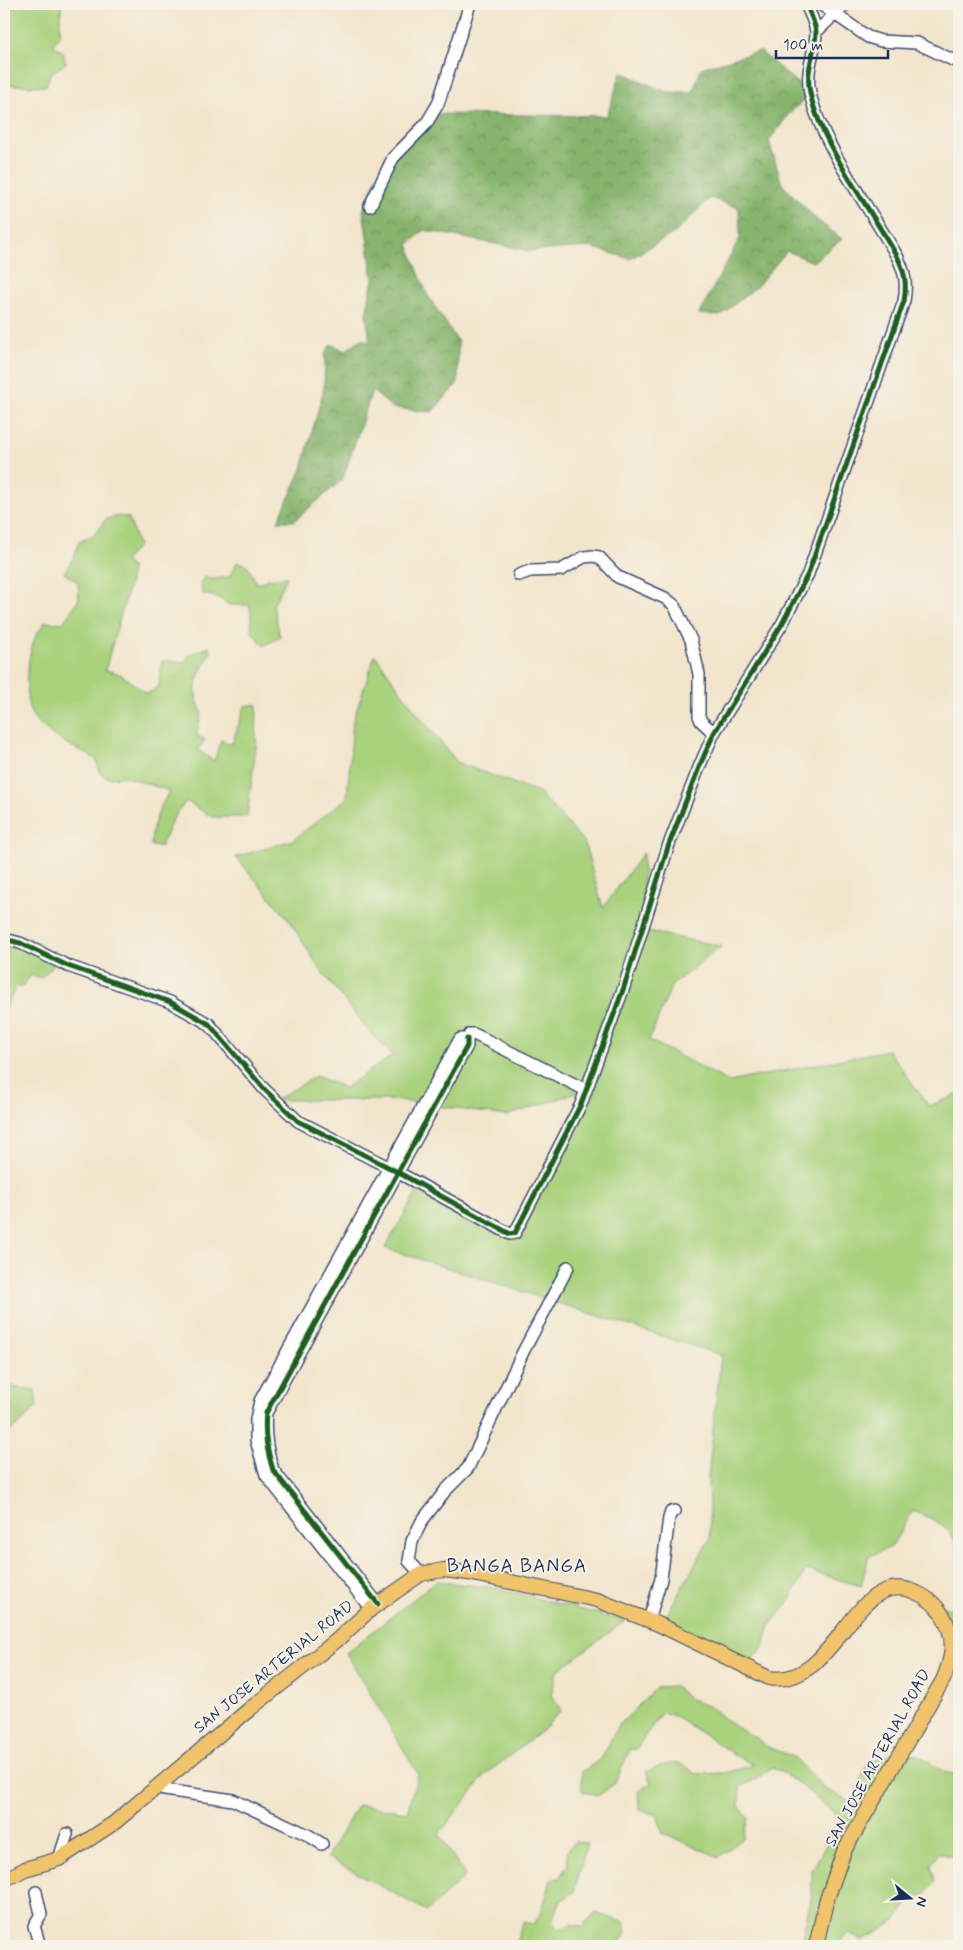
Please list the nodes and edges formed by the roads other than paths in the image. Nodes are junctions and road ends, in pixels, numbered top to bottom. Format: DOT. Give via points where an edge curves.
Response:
graph roads {
  1 [pos="470,4"];
  2 [pos="806,4"];
  3 [pos="820,4"];
  4 [pos="846,4"];
  5 [pos="836,13"];
  6 [pos="816,32"];
  7 [pos="959,63"];
  8 [pos="370,206"];
  9 [pos="519,576"];
  10 [pos="714,733"];
  11 [pos="4,939"];
  12 [pos="586,1090"];
  13 [pos="394,1170"];
  14 [pos="568,1267"];
  15 [pos="675,1511"];
  16 [pos="422,1574"];
  17 [pos="375,1607"];
  18 [pos="649,1620"];
  19 [pos="955,1632"];
  20 [pos="954,1664"];
  21 [pos="159,1784"];
  22 [pos="67,1834"];
  23 [pos="322,1844"];
  24 [pos="59,1859"];
  25 [pos="4,1880"];
  26 [pos="36,1892"];
  27 [pos="40,1946"];
  28 [pos="816,1946"];
  1 -- 8 [label="street" via="438,104 426,124 393,158"];
  2 -- 6 [label="street"];
  3 -- 5 [label="street"];
  4 -- 5 [label="street"];
  5 -- 6 [label="street"];
  5 -- 7 [label="street" via="868,37 917,44"];
  6 -- 10 [label="street" via="810,62 810,94 843,167 898,258 906,286 868,407 808,574 782,624"];
  9 -- 10 [label="street" via="530,571 560,570 584,557 593,556 603,561 618,577 674,605 691,640 699,674 701,721"];
  10 -- 12 [label="street" via="668,847 624,987"];
  11 -- 13 [label="street" via="20,943 68,966 170,1002 209,1024 265,1090 298,1121"];
  12 -- 13 [label="street" via="470,1034 467,1046"];
  12 -- 13 [label="street" via="515,1233 510,1234"];
  13 -- 17 [label="street" via="266,1414 264,1428 273,1470"];
  14 -- 16 [label="street" via="468,1468 422,1521 412,1541 410,1561"];
  15 -- 18 [label="street" via="671,1512 660,1579"];
  16 -- 17 [label="main road, SAN JOSE ARTERIAL ROAD"];
  16 -- 18 [label="main road, SAN JOSE ARTERIAL ROAD" via="443,1570 534,1586 596,1600"];
  17 -- 21 [label="main road, SAN JOSE ARTERIAL ROAD"];
  18 -- 19 [label="main road, SAN JOSE ARTERIAL ROAD" via="769,1678 781,1680 793,1678 806,1670 833,1645 878,1592 893,1588 911,1590 926,1597"];
  19 -- 20 [label="main road, SAN JOSE ARTERIAL ROAD"];
  20 -- 28 [label="main road, SAN JOSE ARTERIAL ROAD" via="844,1851 826,1902"];
  21 -- 23 [label="street" via="165,1790 233,1800"];
  21 -- 24 [label="main road, SAN JOSE ARTERIAL ROAD" via="114,1823"];
  22 -- 24 [label="street"];
  24 -- 25 [label="main road, SAN JOSE ARTERIAL ROAD" via="25,1869"];
  26 -- 27 [label="street" via="41,1914 34,1926"];
}
